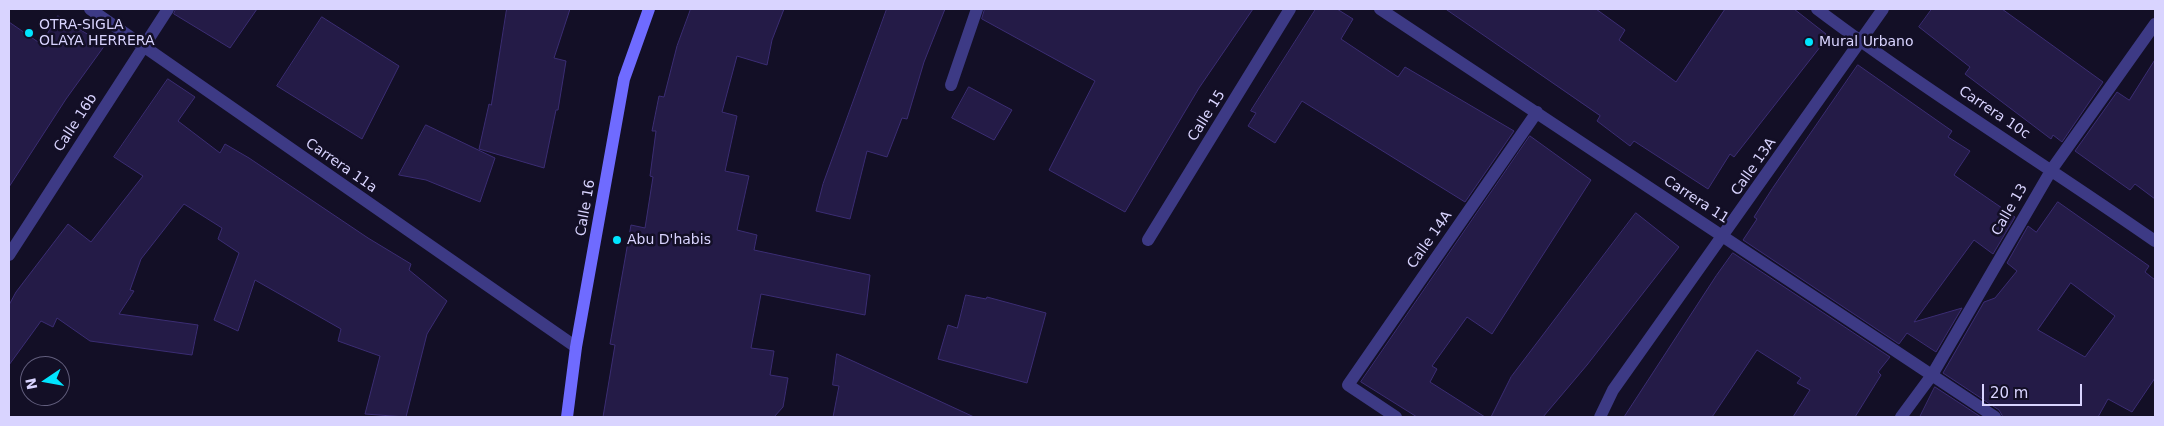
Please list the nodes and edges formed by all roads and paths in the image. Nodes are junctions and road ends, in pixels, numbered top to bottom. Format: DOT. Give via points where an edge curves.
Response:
graph roads {
  1 [pos="90,9"];
  2 [pos="168,9"];
  3 [pos="649,9"];
  4 [pos="977,9"];
  5 [pos="1290,9"];
  6 [pos="1380,9"];
  7 [pos="1817,9"];
  8 [pos="1883,9"];
  9 [pos="2155,24"];
  10 [pos="1860,41"];
  11 [pos="143,47"];
  12 [pos="951,84"];
  13 [pos="1537,112"];
  14 [pos="2052,169"];
  15 [pos="1723,236"];
  16 [pos="1148,240"];
  17 [pos="2155,241"];
  18 [pos="9,255"];
  19 [pos="576,347"];
  20 [pos="1932,375"];
  21 [pos="567,417"];
  22 [pos="1396,417"];
  23 [pos="1600,417"];
  24 [pos="1901,417"];
  25 [pos="1995,417"];
  1 -- 11 [label="street, Carrera 11a"];
  2 -- 11 [label="street, Calle 16b"];
  3 -- 19 [label="main road, Calle 16" via="624,79"];
  4 -- 12 [label="street"];
  5 -- 16 [label="street, Calle 15"];
  6 -- 13 [label="street, Carrera 11"];
  7 -- 10 [label="street, Carrera 10c"];
  8 -- 10 [label="street, Calle 13A"];
  9 -- 14 [label="street, Calle 13"];
  10 -- 14 [label="street, Carrera 10c"];
  10 -- 15 [label="street, Calle 13A"];
  11 -- 18 [label="street, Calle 16b"];
  11 -- 19 [label="street, Carrera 11a"];
  13 -- 15 [label="street, Carrera 11"];
  13 -- 22 [label="street, Calle 14A" via="1348,385"];
  14 -- 17 [label="street, Carrera 10c"];
  14 -- 20 [label="street, Calle 13"];
  15 -- 20 [label="street, Carrera 11"];
  15 -- 23 [label="street, Calle 13A" via="1613,390"];
  19 -- 21 [label="main road, Calle 16"];
  20 -- 24 [label="street, Calle 13"];
  20 -- 25 [label="street, Carrera 11"];
}
